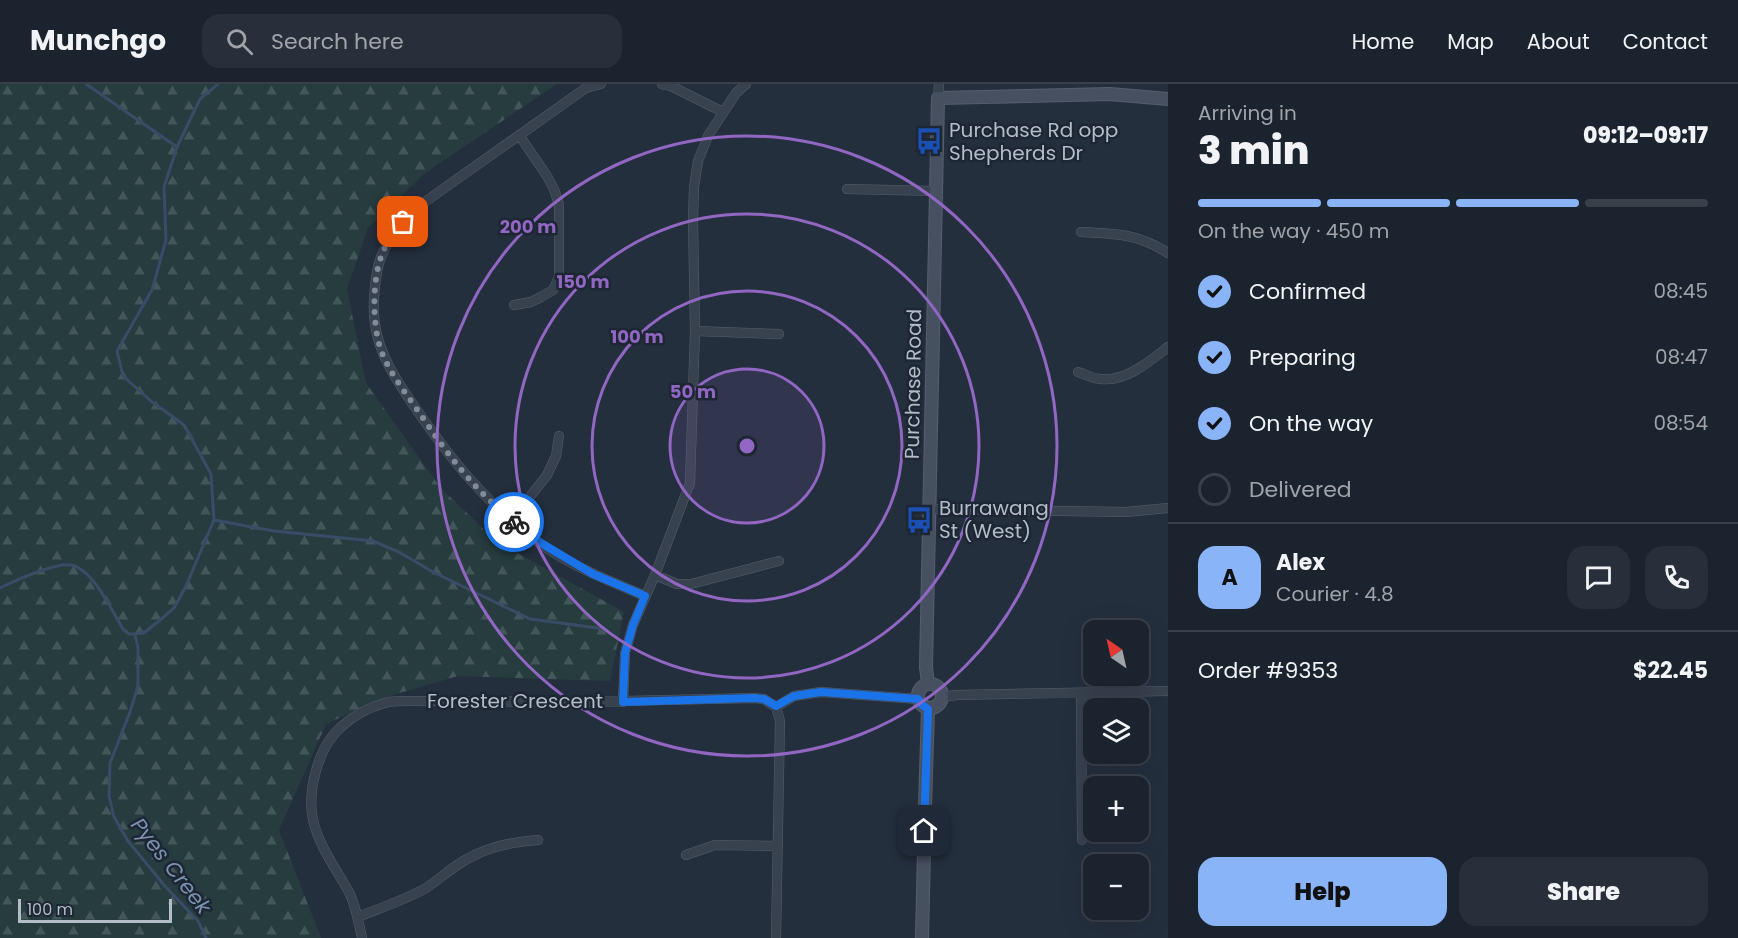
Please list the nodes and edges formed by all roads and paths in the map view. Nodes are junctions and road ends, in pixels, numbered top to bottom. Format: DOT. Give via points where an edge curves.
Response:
graph roads {
  1 [pos="601,84"];
  2 [pos="662,84"];
  3 [pos="746,84"];
  4 [pos="939,84"];
  5 [pos="938,98"];
  6 [pos="1168,99"];
  7 [pos="723,112"];
  8 [pos="519,135"];
  9 [pos="847,189"];
  10 [pos="937,191"];
  11 [pos="1081,232"];
  12 [pos="1168,253"];
  13 [pos="514,305"];
  14 [pos="695,331"];
  15 [pos="779,334"];
  16 [pos="1168,347"];
  17 [pos="1078,372"];
  18 [pos="559,436"];
  19 [pos="1168,508"];
  20 [pos="929,509"];
  21 [pos="512,520"];
  22 [pos="779,561"];
  23 [pos="655,575"];
  24 [pos="645,596"];
  25 [pos="928,684"];
  26 [pos="1168,692"];
  27 [pos="1081,693"];
  28 [pos="942,697"];
  29 [pos="918,699"];
  30 [pos="623,702"];
  31 [pos="776,706"];
  32 [pos="928,709"];
  33 [pos="538,840"];
  34 [pos="1082,840"];
  35 [pos="778,846"];
  36 [pos="686,855"];
  37 [pos="358,917"];
  38 [pos="362,938"];
  39 [pos="776,938"];
  40 [pos="922,938"];
  1 -- 8 [label="street" via="586,88"];
  2 -- 7 [label="street"];
  3 -- 7 [label="street"];
  4 -- 5 [label="street, Purchase Road"];
  5 -- 6 [label="main road" via="1110,94"];
  5 -- 10 [label="main road, Purchase Road"];
  7 -- 14 [label="street" via="698,161 694,186"];
  8 -- 13 [label="street" via="547,176 559,205 559,277 552,290 542,297"];
  8 -- 21 [label="street" via="412,212 394,233 381,258 374,294 381,352 398,382 462,472"];
  9 -- 10 [label="street"];
  10 -- 20 [label="main road, Purchase Road"];
  11 -- 12 [label="street" via="1128,235"];
  14 -- 15 [label="street"];
  14 -- 23 [label="street" via="690,483"];
  16 -- 17 [label="street" via="1124,376 1101,380"];
  18 -- 21 [label="street" via="556,456 547,475"];
  19 -- 20 [label="street" via="1126,512"];
  20 -- 25 [label="main road, Purchase Road"];
  21 -- 24 [label="street" via="541,543 593,574"];
  22 -- 23 [label="street" via="691,584 677,584"];
  23 -- 24 [label="street"];
  24 -- 30 [label="street" via="625,653"];
  25 -- 28 [label="main road" via="938,687"];
  25 -- 29 [label="main road" via="919,691"];
  26 -- 27 [label="street"];
  27 -- 28 [label="street"];
  27 -- 34 [label="street"];
  28 -- 32 [label="main road" via="939,705"];
  29 -- 31 [label="street" via="821,692 794,696"];
  29 -- 32 [label="main road"];
  30 -- 31 [label="street, Forester Crescent" via="754,698"];
  30 -- 37 [label="street, Forester Crescent" via="387,702 366,710 340,728 317,768 313,820"];
  31 -- 35 [label="street" via="780,721"];
  32 -- 40 [label="main road"];
  33 -- 37 [label="street" via="489,848 466,859 428,887"];
  35 -- 36 [label="street" via="715,845"];
  35 -- 39 [label="street"];
  37 -- 38 [label="street, Forester Crescent"];
}
